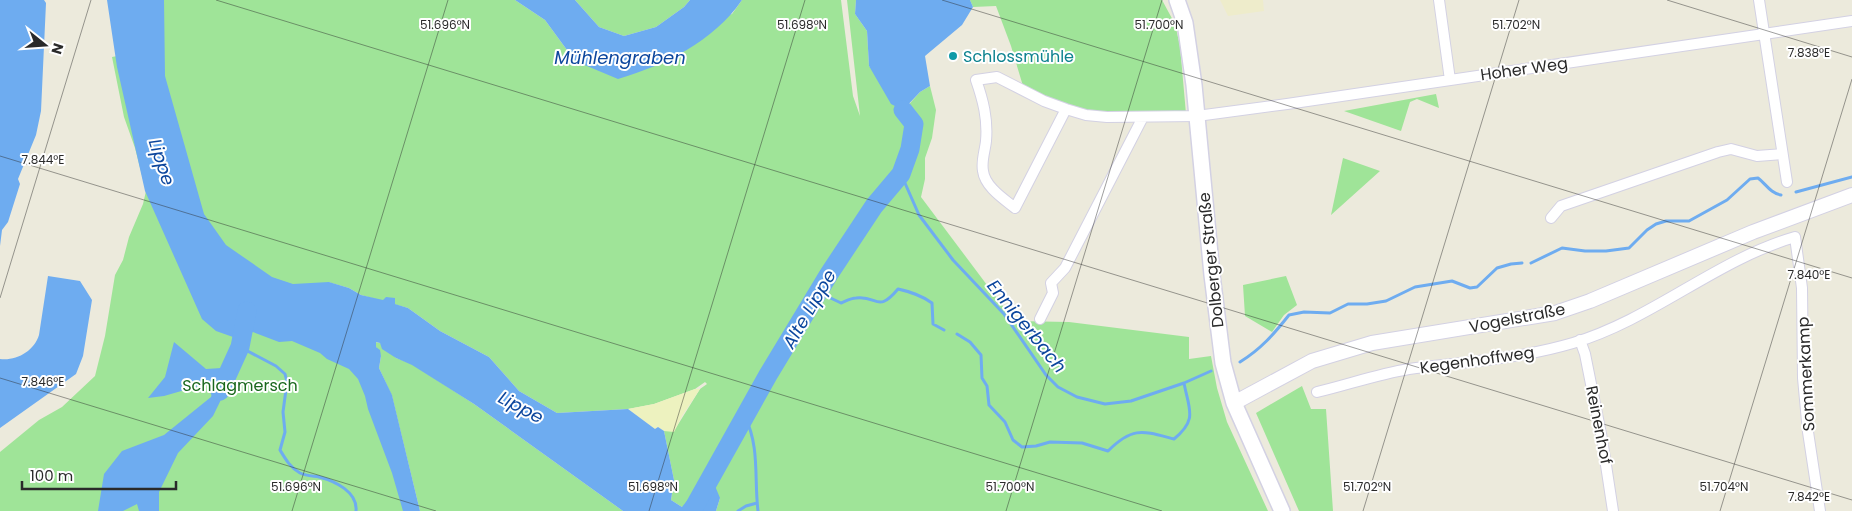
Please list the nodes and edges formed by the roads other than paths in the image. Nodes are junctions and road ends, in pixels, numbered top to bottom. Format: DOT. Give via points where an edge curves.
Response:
graph roads {
  1 [pos="1177,0"];
  2 [pos="1439,0"];
  3 [pos="1759,0"];
  4 [pos="1852,21"];
  5 [pos="1764,34"];
  6 [pos="1450,80"];
  7 [pos="1066,109"];
  8 [pos="1197,116"];
  9 [pos="1143,117"];
  10 [pos="1782,154"];
  11 [pos="1787,182"];
  12 [pos="1852,195"];
  13 [pos="1551,218"];
  14 [pos="1795,237"];
  15 [pos="1040,319"];
  16 [pos="1580,340"];
  17 [pos="1317,392"];
  18 [pos="1234,403"];
  19 [pos="1282,511"];
  20 [pos="1614,511"];
  21 [pos="1820,511"];
  1 -- 8 [label="main road, Dolberger Straße" via="1185,23"];
  2 -- 6 [label="street"];
  3 -- 5 [label="street"];
  4 -- 5 [label="street, Hoher Weg"];
  5 -- 6 [label="street, Hoher Weg"];
  5 -- 10 [label="street"];
  6 -- 8 [label="street, Hoher Weg"];
  7 -- 7 [label="street, Hoher Weg" via="1039,161 1015,208 987,182 982,172 987,123 976,80 997,77"];
  7 -- 9 [label="street, Hoher Weg" via="1093,116"];
  8 -- 9 [label="street, Hoher Weg"];
  8 -- 18 [label="main road, Dolberger Straße" via="1222,362"];
  9 -- 15 [label="street" via="1065,268 1051,283 1052,293"];
  10 -- 11 [label="street"];
  10 -- 13 [label="street" via="1757,156 1731,149 1718,152 1561,206"];
  12 -- 18 [label="street, Vogelstraße" via="1564,310 1348,348 1312,360"];
  14 -- 16 [label="street, Kegenhoffweg" via="1745,256 1626,322"];
  14 -- 21 [label="street, Sommerkamp" via="1802,288 1803,378"];
  16 -- 17 [label="street, Kegenhoffweg" via="1514,357 1406,370"];
  16 -- 20 [label="street, Reinenhof"];
  18 -- 19 [label="main road, Dolberger Straße"];
}
